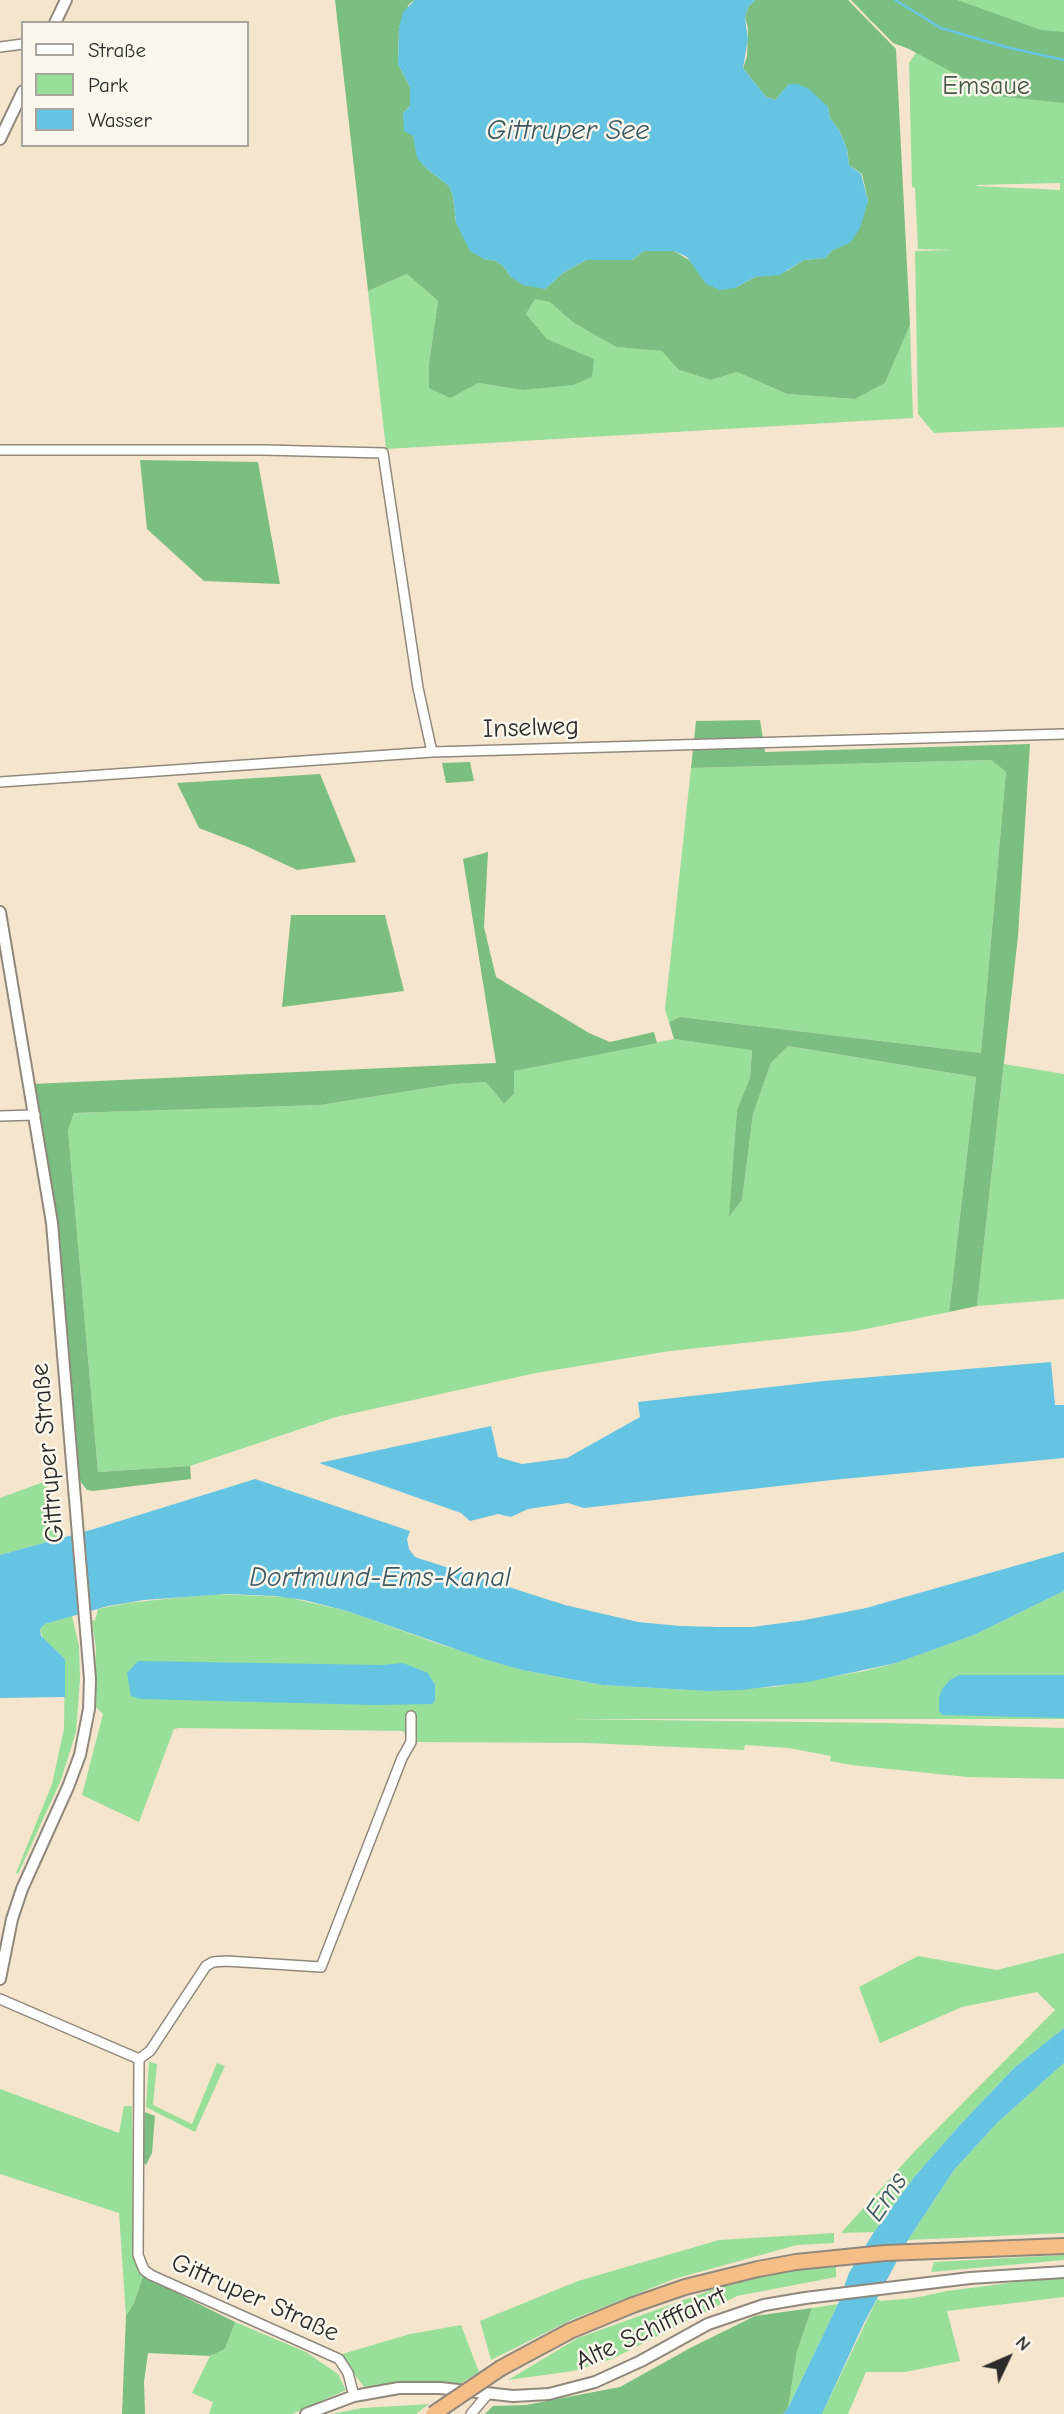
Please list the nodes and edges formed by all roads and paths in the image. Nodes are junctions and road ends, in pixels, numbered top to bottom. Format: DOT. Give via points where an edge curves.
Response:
graph roads {
  1 [pos="66,0"];
  2 [pos="56,21"];
  3 [pos="21,44"];
  4 [pos="0,47"];
  5 [pos="21,95"];
  6 [pos="2,132"];
  7 [pos="0,450"];
  8 [pos="1064,734"];
  9 [pos="432,752"];
  10 [pos="0,782"];
  11 [pos="0,912"];
  12 [pos="35,1115"];
  13 [pos="0,1116"];
  14 [pos="411,1716"];
  15 [pos="0,1979"];
  16 [pos="0,1999"];
  17 [pos="139,2059"];
  18 [pos="1064,2246"];
  19 [pos="1064,2272"];
  20 [pos="487,2395"];
  21 [pos="354,2396"];
  22 [pos="306,2414"];
  23 [pos="433,2414"];
  24 [pos="471,2414"];
  1 -- 2 [label="street"];
  3 -- 4 [label="street"];
  5 -- 6 [label="street"];
  7 -- 9 [label="street" via="383,453"];
  8 -- 9 [label="street, Inselweg"];
  9 -- 10 [label="street, Inselweg"];
  11 -- 12 [label="street, Gittruper Straße"];
  12 -- 13 [label="street"];
  12 -- 15 [label="street, Gittruper Straße" via="52,1223 90,1689 80,1755 22,1889"];
  14 -- 17 [label="street" via="411,1742 321,1967 213,1962"];
  16 -- 17 [label="street"];
  17 -- 21 [label="street, Gittruper Straße" via="138,2255 144,2270 339,2359"];
  18 -- 23 [label="highway, bridge" via="830,2258 685,2287 601,2318 501,2368"];
  19 -- 20 [label="street, Alte Schifffahrt" via="805,2298 741,2311 584,2386 532,2396"];
  20 -- 21 [label="street, Alte Schifffahrt" via="420,2388"];
  20 -- 24 [label="street"];
  21 -- 22 [label="street, Alte Schifffahrt"];
}
